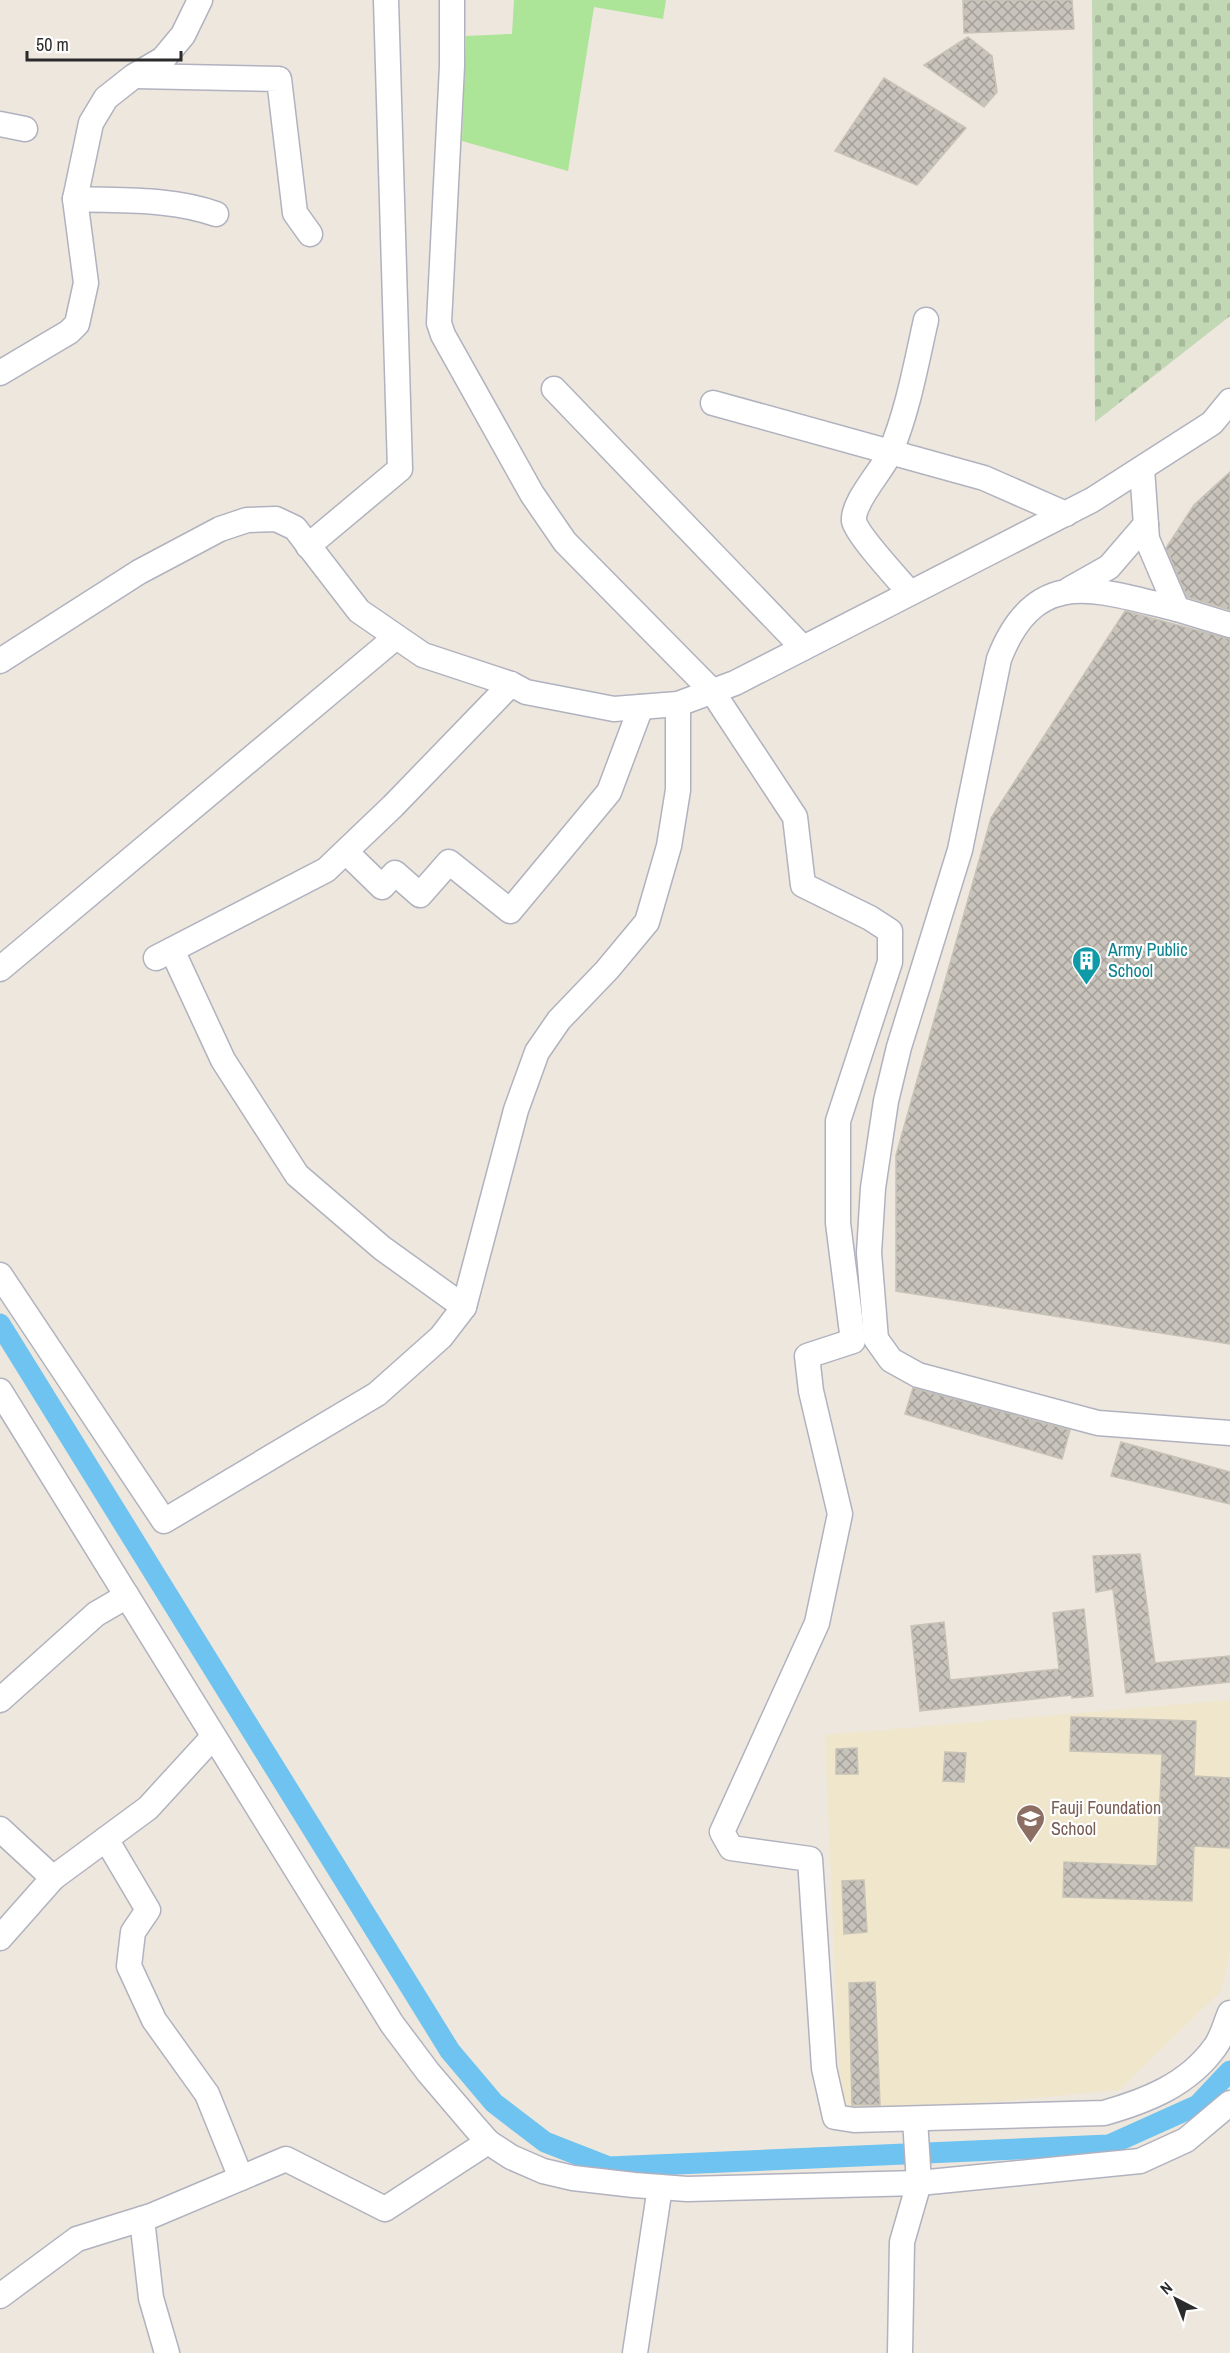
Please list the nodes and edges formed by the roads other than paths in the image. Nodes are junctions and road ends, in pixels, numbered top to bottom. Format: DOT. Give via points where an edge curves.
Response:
graph roads {
  1 [pos="200,0"];
  2 [pos="386,0"];
  3 [pos="452,0"];
  4 [pos="134,76"];
  5 [pos="0,124"];
  6 [pos="25,129"];
  7 [pos="75,199"];
  8 [pos="216,214"];
  9 [pos="310,234"];
  10 [pos="926,320"];
  11 [pos="0,373"];
  12 [pos="554,389"];
  13 [pos="1230,401"];
  14 [pos="713,403"];
  15 [pos="890,454"];
  16 [pos="1142,468"];
  17 [pos="1066,514"];
  18 [pos="1146,524"];
  19 [pos="308,546"];
  20 [pos="1068,590"];
  21 [pos="910,593"];
  22 [pos="1177,609"];
  23 [pos="1230,625"];
  24 [pos="396,637"];
  25 [pos="803,648"];
  26 [pos="0,661"];
  27 [pos="511,684"];
  28 [pos="712,691"];
  29 [pos="678,704"];
  30 [pos="641,707"];
  31 [pos="346,852"];
  32 [pos="0,969"];
  33 [pos="0,1275"];
  34 [pos="464,1307"];
  35 [pos="0,1391"];
  36 [pos="1230,1432"];
  37 [pos="128,1596"];
  38 [pos="0,1700"];
  39 [pos="213,1737"];
  40 [pos="0,1829"];
  41 [pos="106,1839"];
  42 [pos="53,1878"];
  43 [pos="0,1938"];
  44 [pos="1230,2013"];
  45 [pos="1230,2103"];
  46 [pos="916,2125"];
  47 [pos="489,2142"];
  48 [pos="919,2172"];
  49 [pos="241,2178"];
  50 [pos="660,2187"];
  51 [pos="142,2219"];
  52 [pos="0,2296"];
  53 [pos="167,2353"];
  54 [pos="635,2353"];
  55 [pos="900,2353"];
  1 -- 4 [label="street" via="183,35 163,59"];
  2 -- 19 [label="street" via="400,469"];
  3 -- 28 [label="street" via="439,323 443,335 532,494 566,542"];
  4 -- 7 [label="street" via="106,98 91,123"];
  4 -- 9 [label="street" via="279,79 295,213"];
  5 -- 6 [label="street"];
  7 -- 8 [label="street" via="170,203"];
  7 -- 11 [label="street" via="86,284 77,324"];
  10 -- 15 [label="street"];
  12 -- 25 [label="street"];
  13 -- 16 [label="street" via="1212,423"];
  14 -- 15 [label="street"];
  15 -- 17 [label="street" via="984,478"];
  15 -- 21 [label="street" via="855,511 854,523"];
  16 -- 17 [label="street"];
  16 -- 18 [label="street"];
  17 -- 21 [label="street"];
  18 -- 20 [label="street" via="1109,567"];
  18 -- 22 [label="street" via="1147,539"];
  19 -- 24 [label="street" via="359,611"];
  19 -- 26 [label="street" via="295,528 276,519 247,520 220,529 139,572"];
  20 -- 22 [label="street" via="1091,589"];
  20 -- 36 [label="street" via="1024,613 1009,633 999,659 960,850 899,1047 873,1188 869,1253 876,1339 891,1360 918,1375 1098,1423"];
  21 -- 25 [label="street"];
  22 -- 23 [label="street"];
  24 -- 27 [label="street" via="423,655"];
  24 -- 32 [label="street"];
  25 -- 28 [label="street"];
  27 -- 30 [label="street" via="526,692 614,709"];
  27 -- 31 [label="street"];
  28 -- 29 [label="street"];
  28 -- 46 [label="street" via="795,817 803,885 890,931 890,962 838,1121 838,1223 853,1341 807,1356 811,1391 840,1514 817,1623 722,1832 731,1848 810,1858 824,2068 835,2117"];
  29 -- 30 [label="street"];
  29 -- 34 [label="street" via="678,790 669,846 646,922 559,1020 537,1052 516,1110"];
  30 -- 31 [label="street" via="609,792 510,911 449,861 420,895 395,873 382,887"];
  31 -- 34 [label="street" via="326,870 164,954 223,1059 297,1175 382,1248"];
  33 -- 34 [label="street" via="164,1521 377,1394 441,1337"];
  35 -- 37 [label="street"];
  37 -- 38 [label="street" via="96,1614"];
  37 -- 39 [label="street"];
  39 -- 41 [label="street" via="148,1808"];
  39 -- 47 [label="street" via="392,2024"];
  40 -- 42 [label="street"];
  41 -- 42 [label="street"];
  41 -- 49 [label="street" via="148,1910 133,1932 129,1966 154,2020 207,2094"];
  42 -- 43 [label="street"];
  44 -- 46 [label="street" via="1216,2046 1187,2077 1142,2102 1104,2113"];
  45 -- 48 [label="street" via="1186,2140 1140,2161"];
  46 -- 48 [label="street"];
  47 -- 49 [label="street" via="385,2209 286,2159"];
  47 -- 50 [label="street" via="543,2171"];
  48 -- 50 [label="street"];
  48 -- 55 [label="street" via="902,2242"];
  49 -- 51 [label="street"];
  50 -- 54 [label="street"];
  51 -- 52 [label="street" via="77,2239"];
  51 -- 53 [label="street" via="151,2298"];
}
